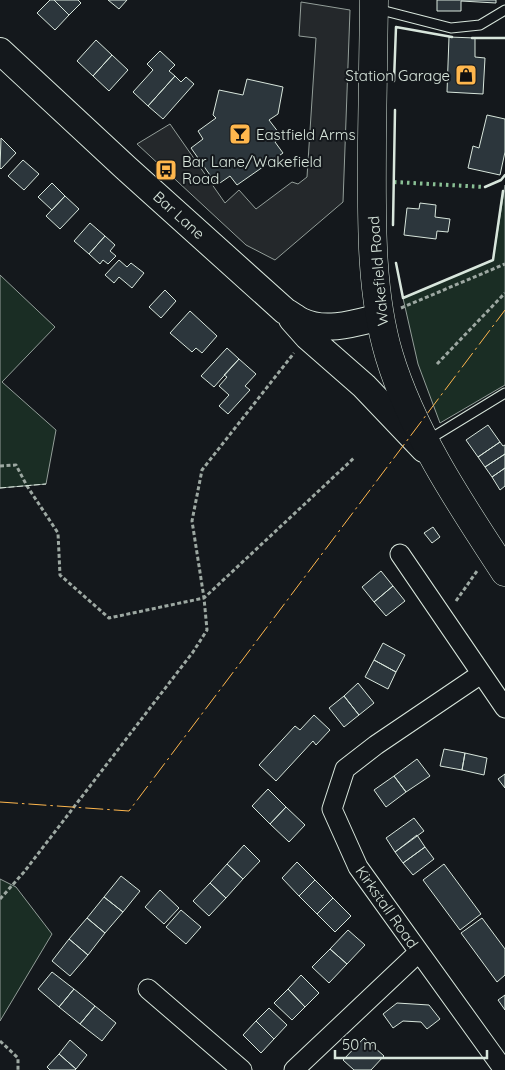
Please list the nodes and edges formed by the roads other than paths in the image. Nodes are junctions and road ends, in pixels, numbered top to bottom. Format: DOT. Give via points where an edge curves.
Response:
graph roads {
  1 [pos="374,4"];
  2 [pos="505,10"];
  3 [pos="0,51"];
  4 [pos="284,310"];
  5 [pos="380,317"];
  6 [pos="505,393"];
  7 [pos="430,451"];
  8 [pos="400,554"];
  9 [pos="498,561"];
  10 [pos="481,674"];
  11 [pos="505,708"];
  12 [pos="419,952"];
  13 [pos="148,989"];
  14 [pos="242,1070"];
  15 [pos="294,1070"];
  16 [pos="504,1070"];
  1 -- 2 [label="lane" via="451,28 480,25"];
  1 -- 5 [label="main road, Wakefield Road" via="372,193"];
  3 -- 4 [label="main road, Bar Lane"];
  4 -- 5 [label="main road, Bar Lane" via="303,322 318,326 352,324"];
  4 -- 7 [label="main road" via="308,337"];
  5 -- 7 [label="main road, Wakefield Road" via="402,390"];
  6 -- 7 [label="lane"];
  7 -- 9 [label="main road, Wakefield Road"];
  8 -- 10 [label="street"];
  10 -- 11 [label="street"];
  10 -- 12 [label="street, Kirkstall Road" via="345,769 332,809 358,867"];
  12 -- 15 [label="street"];
  12 -- 16 [label="street, Kirkstall Road"];
  13 -- 14 [label="street"];
}
